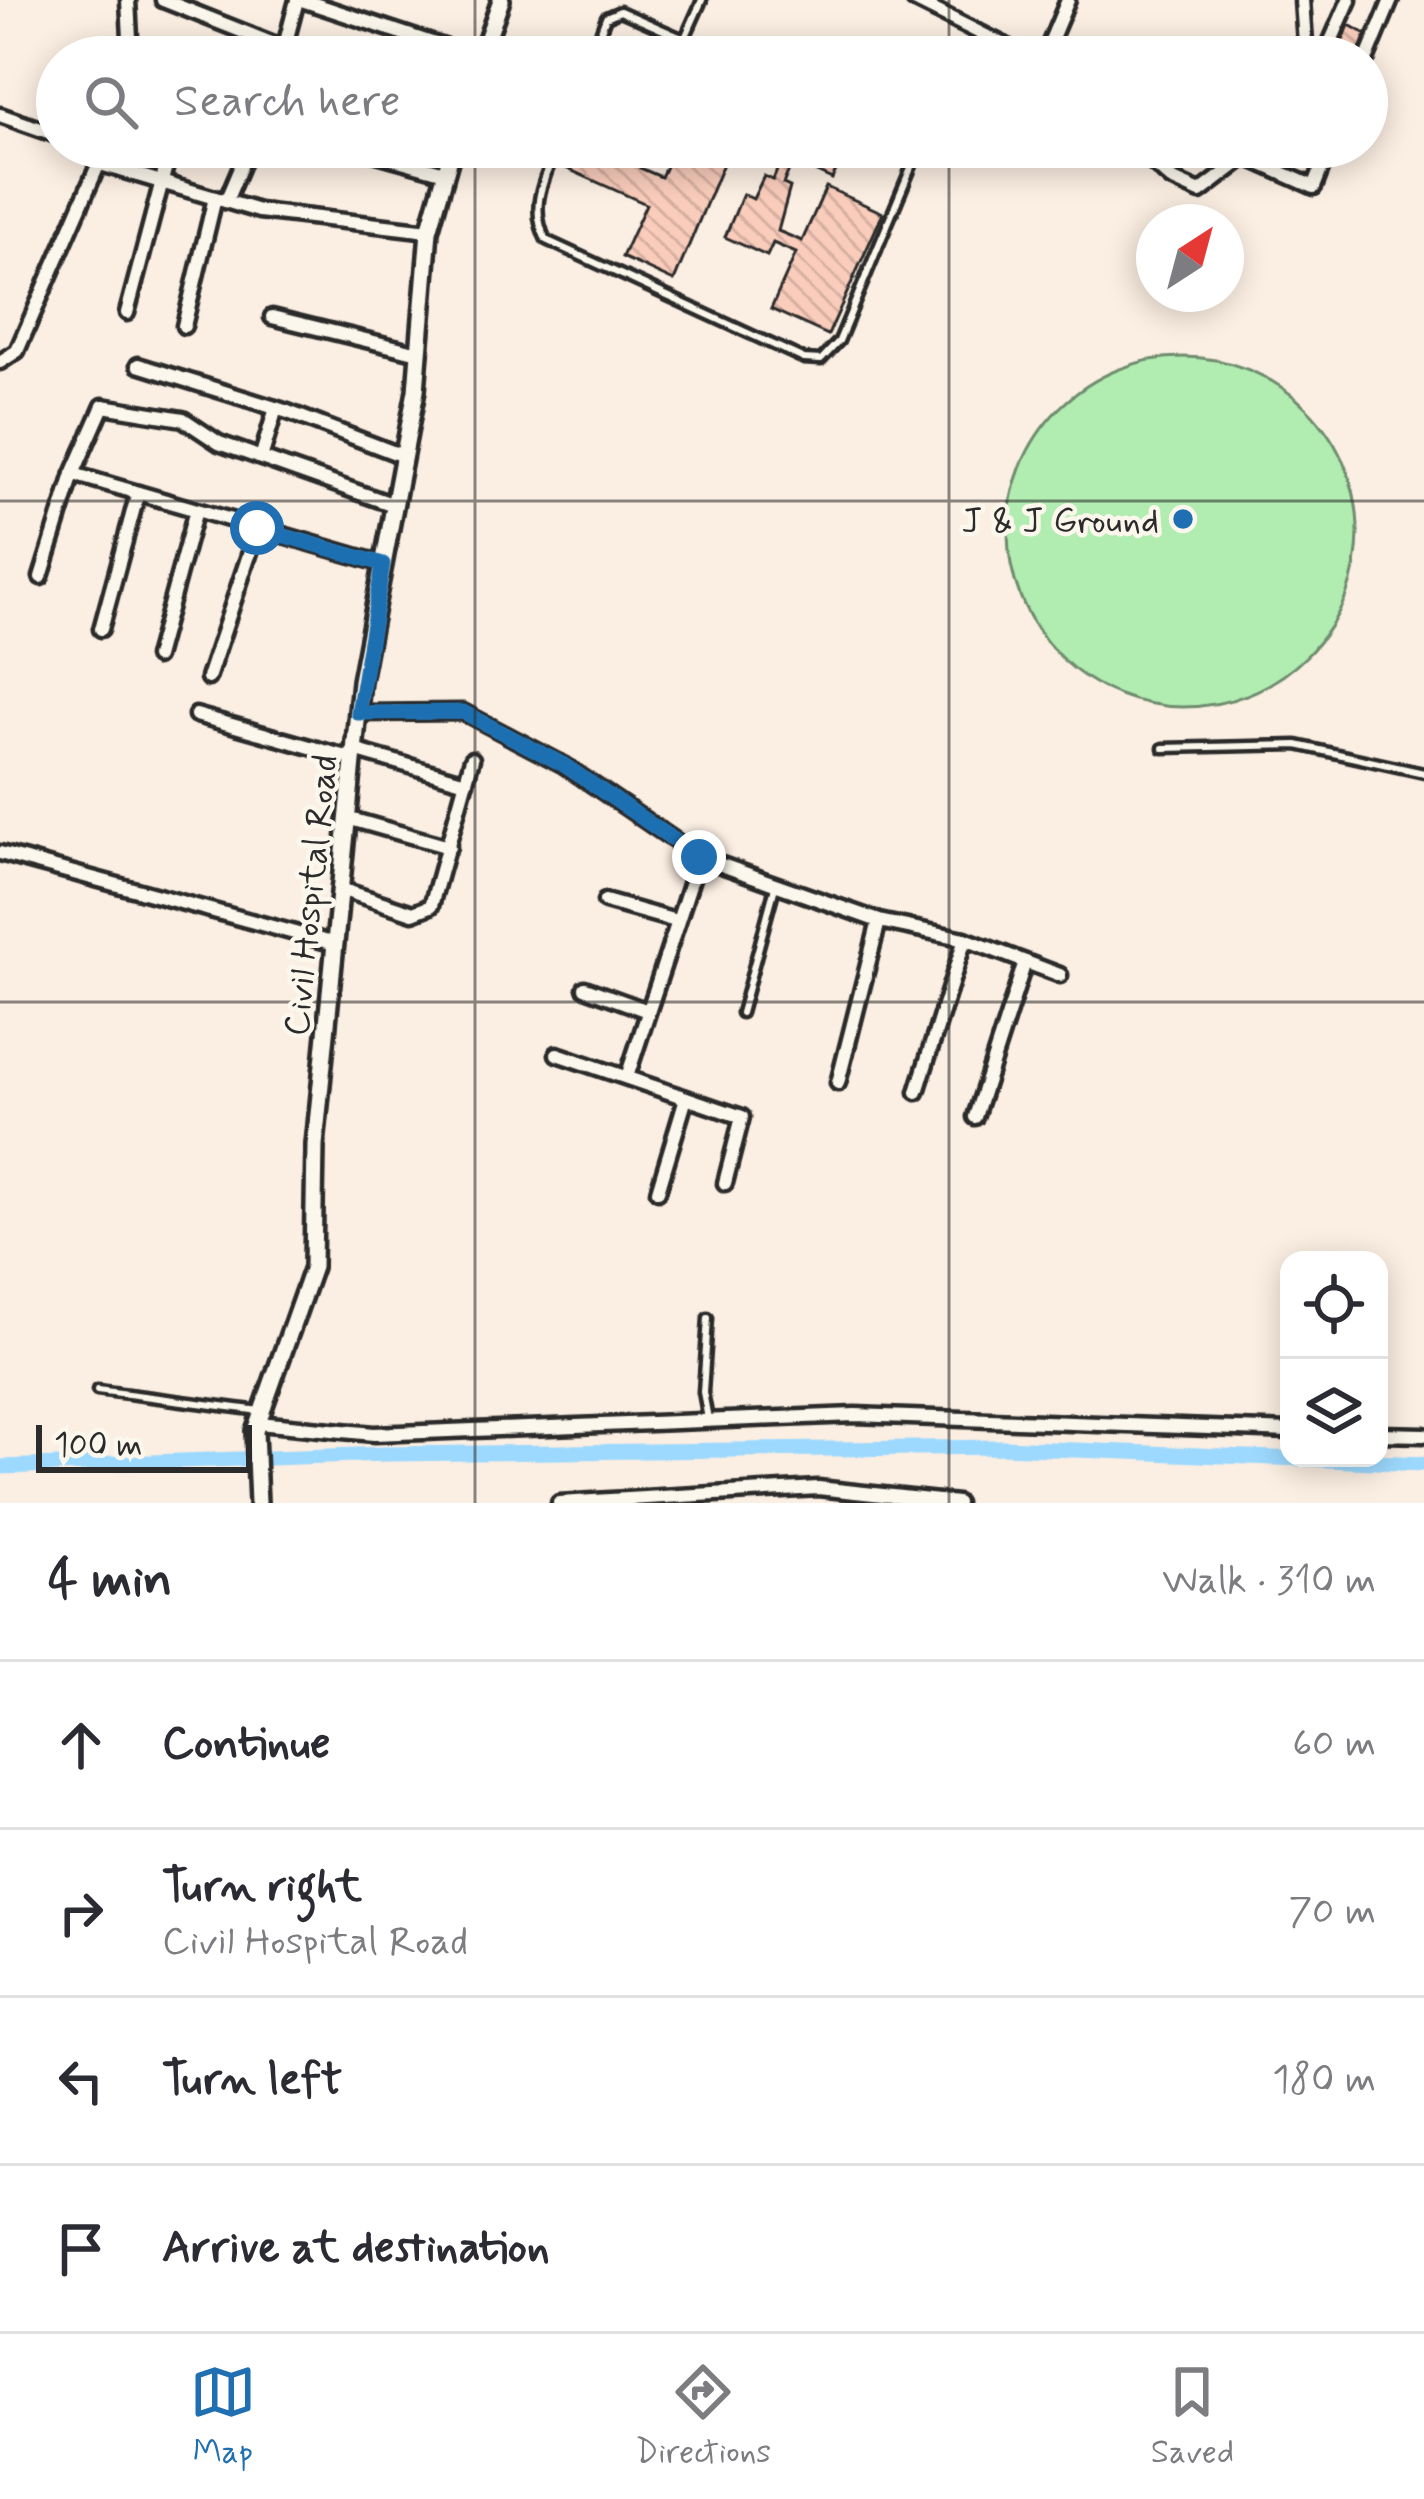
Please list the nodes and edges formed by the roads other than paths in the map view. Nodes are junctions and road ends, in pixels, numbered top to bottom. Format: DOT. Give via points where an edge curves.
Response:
graph roads {
  1 [pos="128,0"];
  2 [pos="164,0"];
  3 [pos="300,0"];
  4 [pos="501,0"];
  5 [pos="701,0"];
  6 [pos="914,0"];
  7 [pos="958,0"];
  8 [pos="1068,0"];
  9 [pos="1302,0"];
  10 [pos="1349,0"];
  11 [pos="1391,0"];
  12 [pos="950,18"];
  13 [pos="130,36"];
  14 [pos="245,36"];
  15 [pos="288,36"];
  16 [pos="412,36"];
  17 [pos="486,36"];
  18 [pos="599,36"];
  19 [pos="680,36"];
  20 [pos="686,36"];
  21 [pos="986,36"];
  22 [pos="1053,36"];
  23 [pos="1305,36"];
  24 [pos="1333,36"];
  25 [pos="1376,36"];
  26 [pos="0,115"];
  27 [pos="36,128"];
  28 [pos="93,168"];
  29 [pos="132,168"];
  30 [pos="163,168"];
  31 [pos="238,168"];
  32 [pos="427,168"];
  33 [pos="446,168"];
  34 [pos="549,168"];
  35 [pos="911,168"];
  36 [pos="1159,168"];
  37 [pos="1232,168"];
  38 [pos="1322,168"];
  39 [pos="1278,169"];
  40 [pos="445,173"];
  41 [pos="158,181"];
  42 [pos="220,200"];
  43 [pos="429,231"];
  44 [pos="127,313"];
  45 [pos="272,317"];
  46 [pos="184,326"];
  47 [pos="419,353"];
  48 [pos="0,362"];
  49 [pos="138,365"];
  50 [pos="276,408"];
  51 [pos="403,456"];
  52 [pos="261,458"];
  53 [pos="73,474"];
  54 [pos="138,493"];
  55 [pos="394,505"];
  56 [pos="196,510"];
  57 [pos="257,528"];
  58 [pos="383,564"];
  59 [pos="41,577"];
  60 [pos="101,629"];
  61 [pos="156,657"];
  62 [pos="208,678"];
  63 [pos="358,713"];
  64 [pos="196,716"];
  65 [pos="1163,748"];
  66 [pos="353,754"];
  67 [pos="472,759"];
  68 [pos="1424,772"];
  69 [pos="466,782"];
  70 [pos="347,818"];
  71 [pos="449,847"];
  72 [pos="0,853"];
  73 [pos="699,857"];
  74 [pos="775,887"];
  75 [pos="340,889"];
  76 [pos="605,901"];
  77 [pos="676,921"];
  78 [pos="879,921"];
  79 [pos="964,939"];
  80 [pos="335,944"];
  81 [pos="1025,962"];
  82 [pos="1060,975"];
  83 [pos="586,988"];
  84 [pos="647,1011"];
  85 [pos="741,1013"];
  86 [pos="557,1054"];
  87 [pos="627,1077"];
  88 [pos="838,1083"];
  89 [pos="917,1092"];
  90 [pos="686,1097"];
  91 [pos="975,1117"];
  92 [pos="725,1183"];
  93 [pos="658,1191"];
  94 [pos="708,1318"];
  95 [pos="97,1390"];
  96 [pos="708,1420"];
  97 [pos="258,1422"];
  98 [pos="1280,1431"];
  99 [pos="1388,1434"];
  100 [pos="1424,1436"];
  101 [pos="258,1503"];
  102 [pos="559,1503"];
  103 [pos="957,1503"];
  1 -- 13 [label="street"];
  2 -- 14 [label="street"];
  3 -- 15 [label="street"];
  3 -- 16 [label="street"];
  4 -- 17 [label="street"];
  5 -- 20 [label="lane"];
  6 -- 12 [label="street"];
  7 -- 12 [label="street"];
  8 -- 22 [label="street"];
  9 -- 23 [label="street"];
  10 -- 24 [label="street"];
  11 -- 25 [label="street"];
  12 -- 21 [label="street"];
  18 -- 19 [label="lane" via="607,17 620,11"];
  26 -- 27 [label="street"];
  28 -- 48 [label="street" via="17,351"];
  29 -- 41 [label="street"];
  30 -- 41 [label="street"];
  31 -- 42 [label="street"];
  32 -- 40 [label="street"];
  33 -- 40 [label="street, Civil Hospital Road"];
  34 -- 35 [label="lane" via="536,219 546,240 821,360 839,341"];
  36 -- 37 [label="street" via="1201,192"];
  38 -- 39 [label="street" via="1314,187"];
  40 -- 43 [label="street, Civil Hospital Road"];
  41 -- 42 [label="street"];
  41 -- 44 [label="street"];
  42 -- 43 [label="street" via="259,212"];
  42 -- 46 [label="street"];
  43 -- 47 [label="street, Civil Hospital Road"];
  45 -- 47 [label="street"];
  47 -- 51 [label="street, Civil Hospital Road"];
  49 -- 50 [label="street"];
  50 -- 51 [label="street"];
  50 -- 52 [label="street"];
  51 -- 55 [label="street, Civil Hospital Road"];
  52 -- 53 [label="street" via="183,419 103,406"];
  52 -- 55 [label="street"];
  53 -- 54 [label="street"];
  53 -- 59 [label="street"];
  54 -- 56 [label="street"];
  54 -- 60 [label="street"];
  55 -- 58 [label="street, Civil Hospital Road"];
  56 -- 57 [label="street"];
  56 -- 61 [label="street"];
  57 -- 58 [label="street"];
  57 -- 62 [label="street"];
  58 -- 63 [label="street, Civil Hospital Road"];
  63 -- 66 [label="street, Civil Hospital Road"];
  63 -- 73 [label="street" via="463,712 564,765"];
  64 -- 66 [label="street"];
  65 -- 68 [label="lane" via="1297,745"];
  66 -- 69 [label="street"];
  66 -- 70 [label="street, Civil Hospital Road"];
  67 -- 69 [label="street"];
  69 -- 71 [label="street"];
  70 -- 71 [label="street"];
  70 -- 75 [label="street, Civil Hospital Road"];
  71 -- 75 [label="street" via="424,912"];
  72 -- 80 [label="street"];
  73 -- 74 [label="street"];
  73 -- 77 [label="street"];
  74 -- 78 [label="street"];
  74 -- 85 [label="lane"];
  75 -- 80 [label="street, Civil Hospital Road"];
  76 -- 77 [label="street"];
  77 -- 84 [label="street"];
  78 -- 79 [label="street"];
  78 -- 88 [label="street"];
  79 -- 81 [label="street"];
  79 -- 89 [label="street"];
  80 -- 97 [label="street, Civil Hospital Road" via="315,1145 313,1268"];
  81 -- 82 [label="street"];
  81 -- 91 [label="street"];
  83 -- 84 [label="street"];
  84 -- 87 [label="street"];
  86 -- 87 [label="street"];
  87 -- 90 [label="street"];
  90 -- 92 [label="street" via="742,1117"];
  90 -- 93 [label="street"];
  94 -- 96 [label="lane"];
  95 -- 97 [label="lane"];
  96 -- 97 [label="street" via="374,1434"];
  96 -- 98 [label="street" via="854,1415"];
  97 -- 101 [label="street, Civil Hospital Road"];
  99 -- 100 [label="street"];
  102 -- 103 [label="street" via="818,1488"];
}
